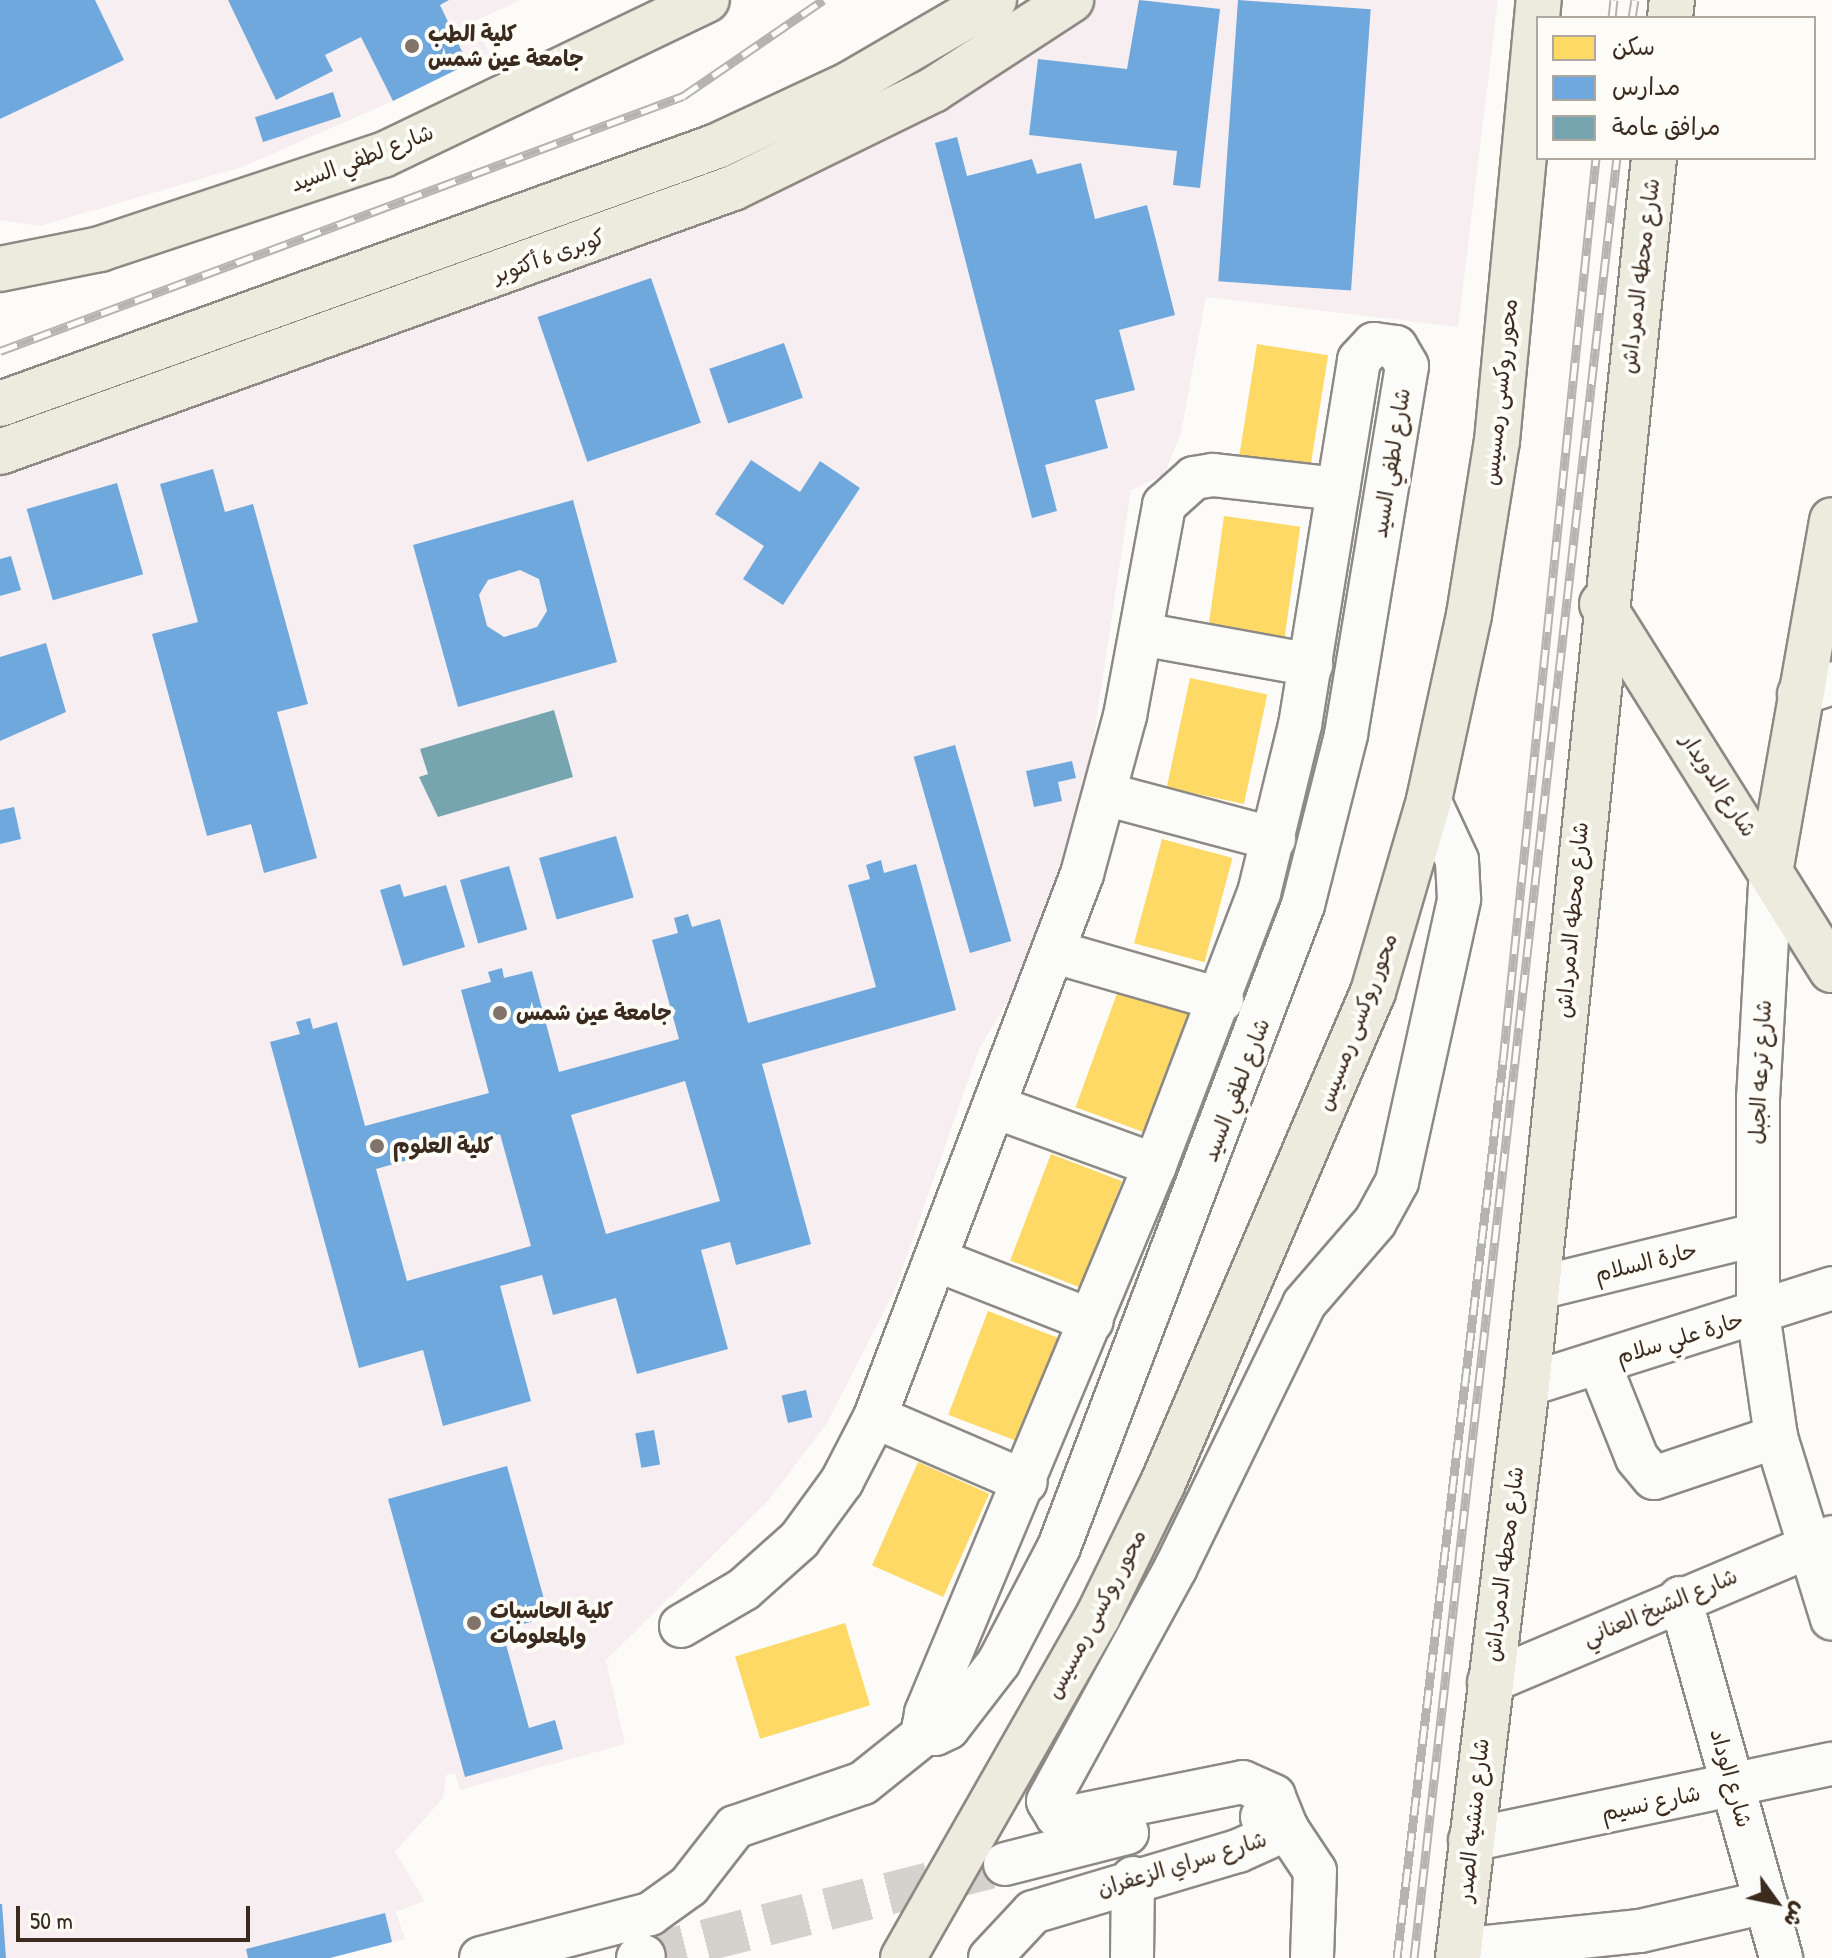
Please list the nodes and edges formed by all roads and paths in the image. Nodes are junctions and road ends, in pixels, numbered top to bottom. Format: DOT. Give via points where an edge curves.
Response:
graph roads {
  1 [pos="707,0"];
  2 [pos="994,0"];
  3 [pos="1071,0"];
  4 [pos="1536,32"];
  5 [pos="1654,160"];
  6 [pos="0,269"];
  7 [pos="0,404"];
  8 [pos="0,452"];
  9 [pos="1338,489"];
  10 [pos="1832,520"];
  11 [pos="1602,604"];
  12 [pos="1141,634"];
  13 [pos="1311,665"];
  14 [pos="1816,689"];
  15 [pos="1105,794"];
  16 [pos="1429,800"];
  17 [pos="1274,839"];
  18 [pos="1771,867"];
  19 [pos="1055,952"];
  20 [pos="1832,970"];
  21 [pos="1222,1000"];
  22 [pos="998,1108"];
  23 [pos="1155,1165"];
  24 [pos="1755,1235"];
  25 [pos="939,1261"];
  26 [pos="1538,1288"];
  27 [pos="1832,1288"];
  28 [pos="1758,1313"];
  29 [pos="1092,1321"];
  30 [pos="1599,1363"];
  31 [pos="1527,1385"];
  32 [pos="875,1417"];
  33 [pos="1776,1437"];
  34 [pos="1026,1482"];
  35 [pos="1822,1540"];
  36 [pos="1680,1598"];
  37 [pos="1832,1619"];
  38 [pos="681,1626"];
  39 [pos="1489,1682"];
  40 [pos="928,1731"];
  41 [pos="1832,1764"];
  42 [pos="1733,1785"];
  43 [pos="1287,1829"];
  44 [pos="1470,1840"];
  45 [pos="1005,1864"];
  46 [pos="1133,1878"];
  47 [pos="1766,1902"];
  48 [pos="1644,1944"];
  49 [pos="1458,1954"];
  50 [pos="993,1956"];
  51 [pos="481,1958"];
  52 [pos="903,1958"];
  53 [pos="1132,1958"];
  54 [pos="1312,1958"];
  55 [pos="1781,1958"];
  1 -- 6 [label="main road, شارع لطفي السيد" via="383,155 100,249"];
  2 -- 7 [label="main road, كوبرى 6 أكتوبر" via="848,85 717,146"];
  3 -- 8 [label="main road, كوبرى 6 أكتوبر" via="933,90 733,188"];
  4 -- 16 [label="main road, محور روكسى رمسيس" via="1497,441"];
  5 -- 11 [label="main road, شارع محطه الدمرداش"];
  9 -- 12 [label="street" via="1213,475 1177,489 1157,525"];
  9 -- 13 [label="street, شارع لطفي السيد"];
  9 -- 40 [label="street, شارع لطفي السيد" via="1359,360 1374,344 1389,344 1407,366 1359,659 1333,793 1285,960 1059,1547 999,1662 948,1728"];
  10 -- 14 [label="main road, شارع ترعه الجبل"];
  11 -- 18 [label="main road, شارع الدويدار"];
  11 -- 26 [label="main road, شارع محطه الدمرداش"];
  12 -- 13 [label="street"];
  12 -- 15 [label="street"];
  13 -- 17 [label="street, شارع لطفي السيد"];
  14 -- 18 [label="main road, شارع ترعه الجبل"];
  15 -- 17 [label="street"];
  15 -- 19 [label="street"];
  16 -- 43 [label="street" via="1457,860 1459,899 1397,1182 1375,1222 1304,1304 1183,1555 1048,1801 1057,1816 1070,1817 1243,1782 1274,1796"];
  16 -- 52 [label="main road, محور روكسى رمسيس" via="1373,992 1162,1485 1083,1644"];
  17 -- 21 [label="street, شارع لطفي السيد"];
  18 -- 20 [label="main road, شارع الدويدار"];
  18 -- 24 [label="street, شارع ترعه الجبل"];
  19 -- 21 [label="street"];
  19 -- 22 [label="street"];
  21 -- 23 [label="street, شارع لطفي السيد"];
  22 -- 23 [label="street"];
  22 -- 25 [label="street"];
  23 -- 29 [label="street, شارع لطفي السيد"];
  24 -- 26 [label="street, حارة السلام"];
  24 -- 28 [label="street, شارع ترعه الجبل"];
  25 -- 29 [label="street"];
  25 -- 32 [label="street"];
  26 -- 31 [label="main road, شارع محطه الدمرداش"];
  27 -- 28 [label="street, حارة علي سلام"];
  28 -- 30 [label="street, حارة علي سلام"];
  28 -- 33 [label="street, شارع ترعه الجبل"];
  29 -- 34 [label="street, شارع لطفي السيد"];
  30 -- 31 [label="street, حارة علي سلام"];
  30 -- 33 [label="street" via="1643,1471 1654,1478"];
  31 -- 39 [label="main road, شارع محطه الدمرداش"];
  32 -- 34 [label="street"];
  32 -- 38 [label="street" via="842,1481 799,1540 744,1589"];
  33 -- 35 [label="street, شارع ترعه الجبل"];
  34 -- 40 [label="street, شارع لطفي السيد" via="926,1713"];
  35 -- 36 [label="street, شارع الشيخ العناني"];
  35 -- 37 [label="street, شارع ترعه الجبل"];
  36 -- 39 [label="street, شارع الشيخ العناني"];
  36 -- 42 [label="street, شارع الوداد"];
  39 -- 44 [label="main road, شارع منشيه الصدر"];
  40 -- 51 [label="street, شارع لطفي السيد" via="863,1783 735,1827 689,1886 650,1914"];
  41 -- 42 [label="street, شارع نسيم"];
  42 -- 44 [label="street, شارع نسيم"];
  42 -- 47 [label="street, شارع الوداد"];
  43 -- 45 [label="street, شارع سراي الزعفران" via="1252,1813 1218,1811"];
  43 -- 46 [label="street, شارع سراي الزعفران" via="1238,1851"];
  43 -- 54 [label="street" via="1307,1854 1319,1888"];
  44 -- 49 [label="main road, شارع منشيه الصدر"];
  46 -- 50 [label="street, شارع سراي الزعفران" via="1033,1912"];
  46 -- 53 [label="street"];
  47 -- 48 [label="street"];
  47 -- 55 [label="street, شارع الوداد"];
  48 -- 49 [label="street"];
}
